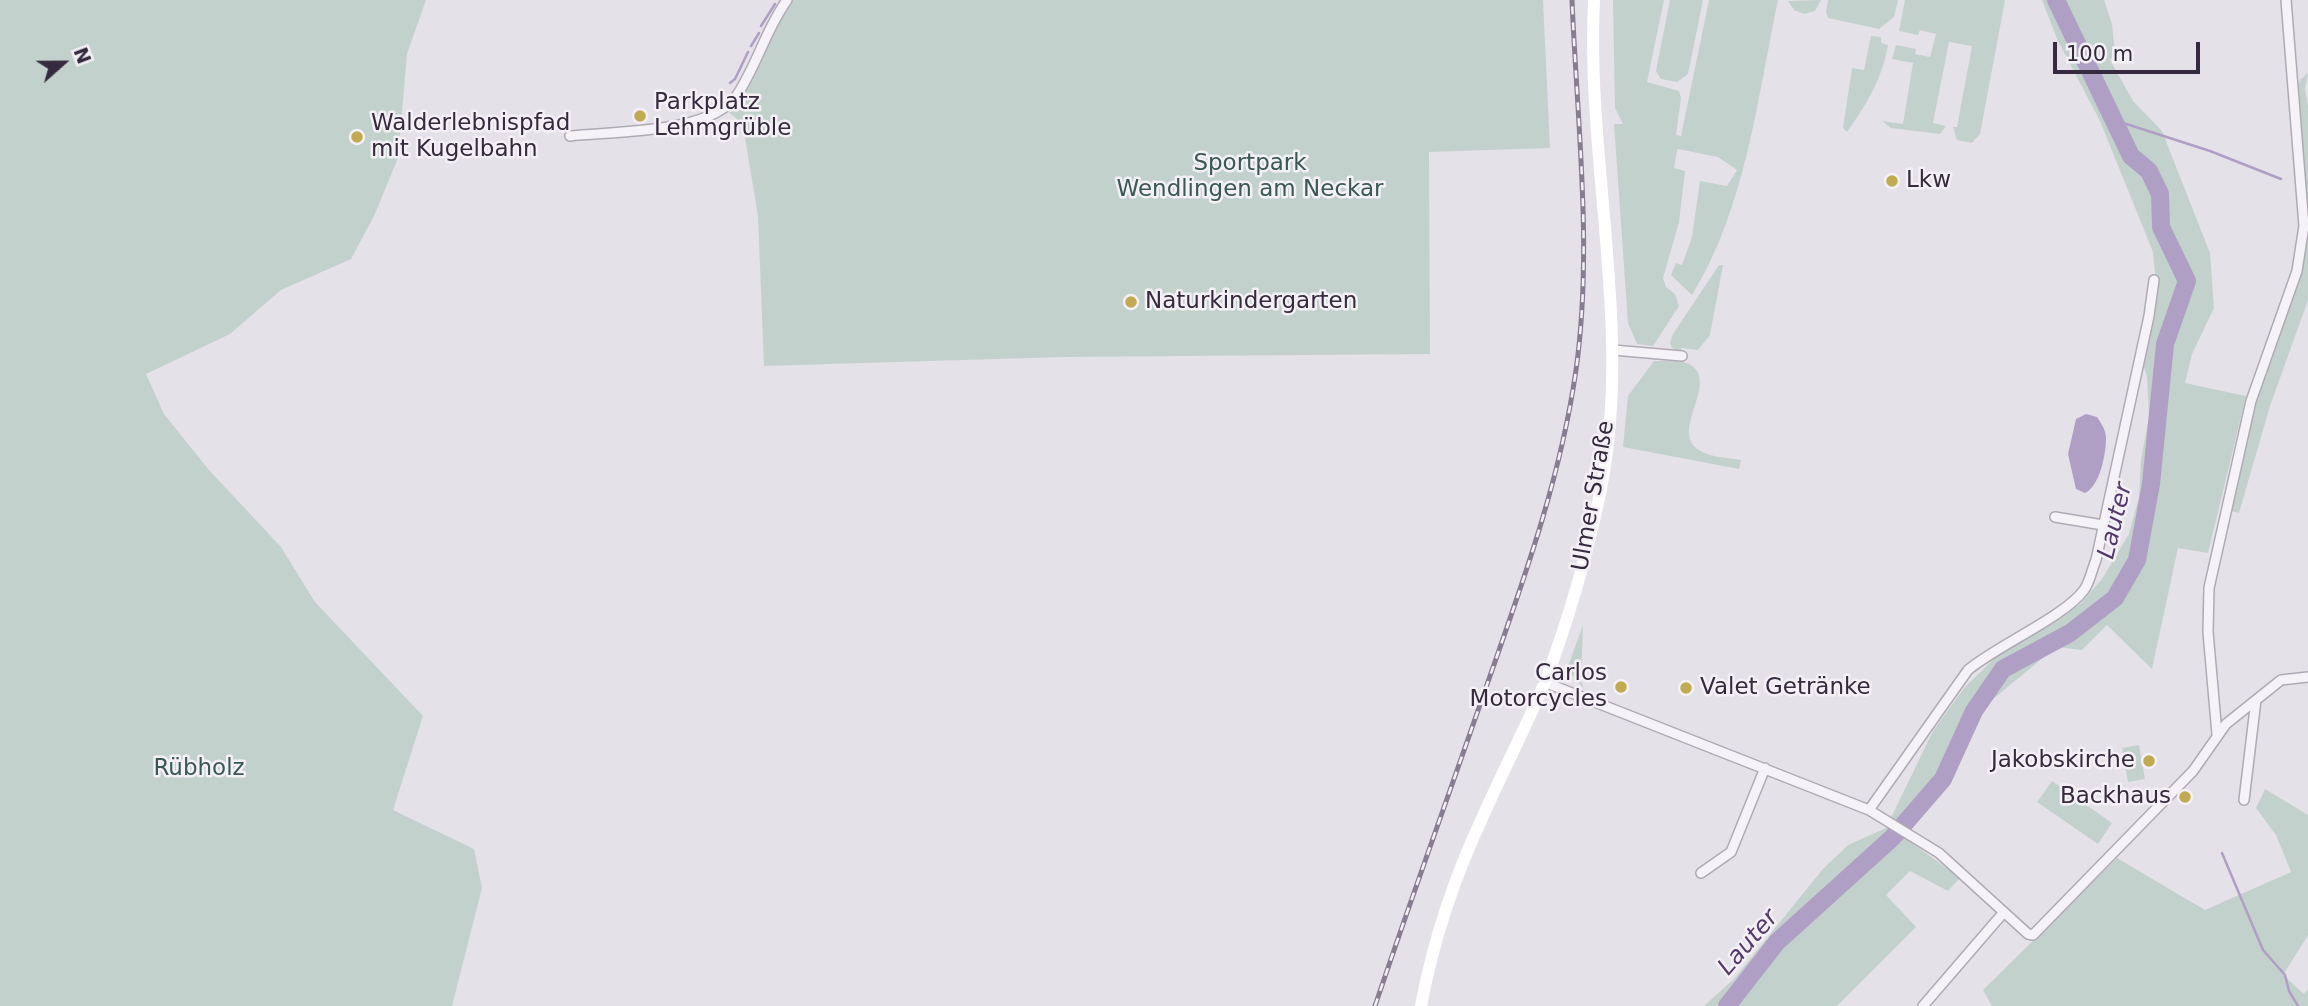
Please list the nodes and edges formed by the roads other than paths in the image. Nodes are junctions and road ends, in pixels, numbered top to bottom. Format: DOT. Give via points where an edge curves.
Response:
graph roads {
  1 [pos="787,0"];
  2 [pos="1594,0"];
  3 [pos="2286,0"];
  4 [pos="570,136"];
  5 [pos="2154,280"];
  6 [pos="1613,350"];
  7 [pos="1682,356"];
  8 [pos="2055,517"];
  9 [pos="2103,525"];
  10 [pos="2308,677"];
  11 [pos="1544,682"];
  12 [pos="2256,700"];
  13 [pos="2217,734"];
  14 [pos="1765,768"];
  15 [pos="2244,800"];
  16 [pos="1869,810"];
  17 [pos="1701,873"];
  18 [pos="2004,912"];
  19 [pos="1421,1006"];
  20 [pos="1923,1006"];
  1 -- 4 [label="street" via="737,95 724,108 695,122"];
  2 -- 6 [label="main road, Ulmer Straße"];
  3 -- 13 [label="street" via="2304,226 2297,271 2251,401 2209,588"];
  5 -- 9 [label="street"];
  6 -- 7 [label="street"];
  6 -- 11 [label="main road, Ulmer Straße" via="1601,486 1582,574"];
  8 -- 9 [label="street"];
  9 -- 16 [label="street" via="2084,589 2065,607 1989,652 1968,670"];
  10 -- 12 [label="street" via="2281,680"];
  11 -- 14 [label="street"];
  11 -- 19 [label="main road, Ulmer Straße" via="1449,899"];
  12 -- 13 [label="street"];
  12 -- 15 [label="street"];
  13 -- 18 [label="street" via="2193,771 2037,933 2028,934"];
  14 -- 16 [label="street"];
  14 -- 17 [label="street" via="1731,852"];
  16 -- 18 [label="street" via="1939,853"];
  18 -- 20 [label="street"];
}
